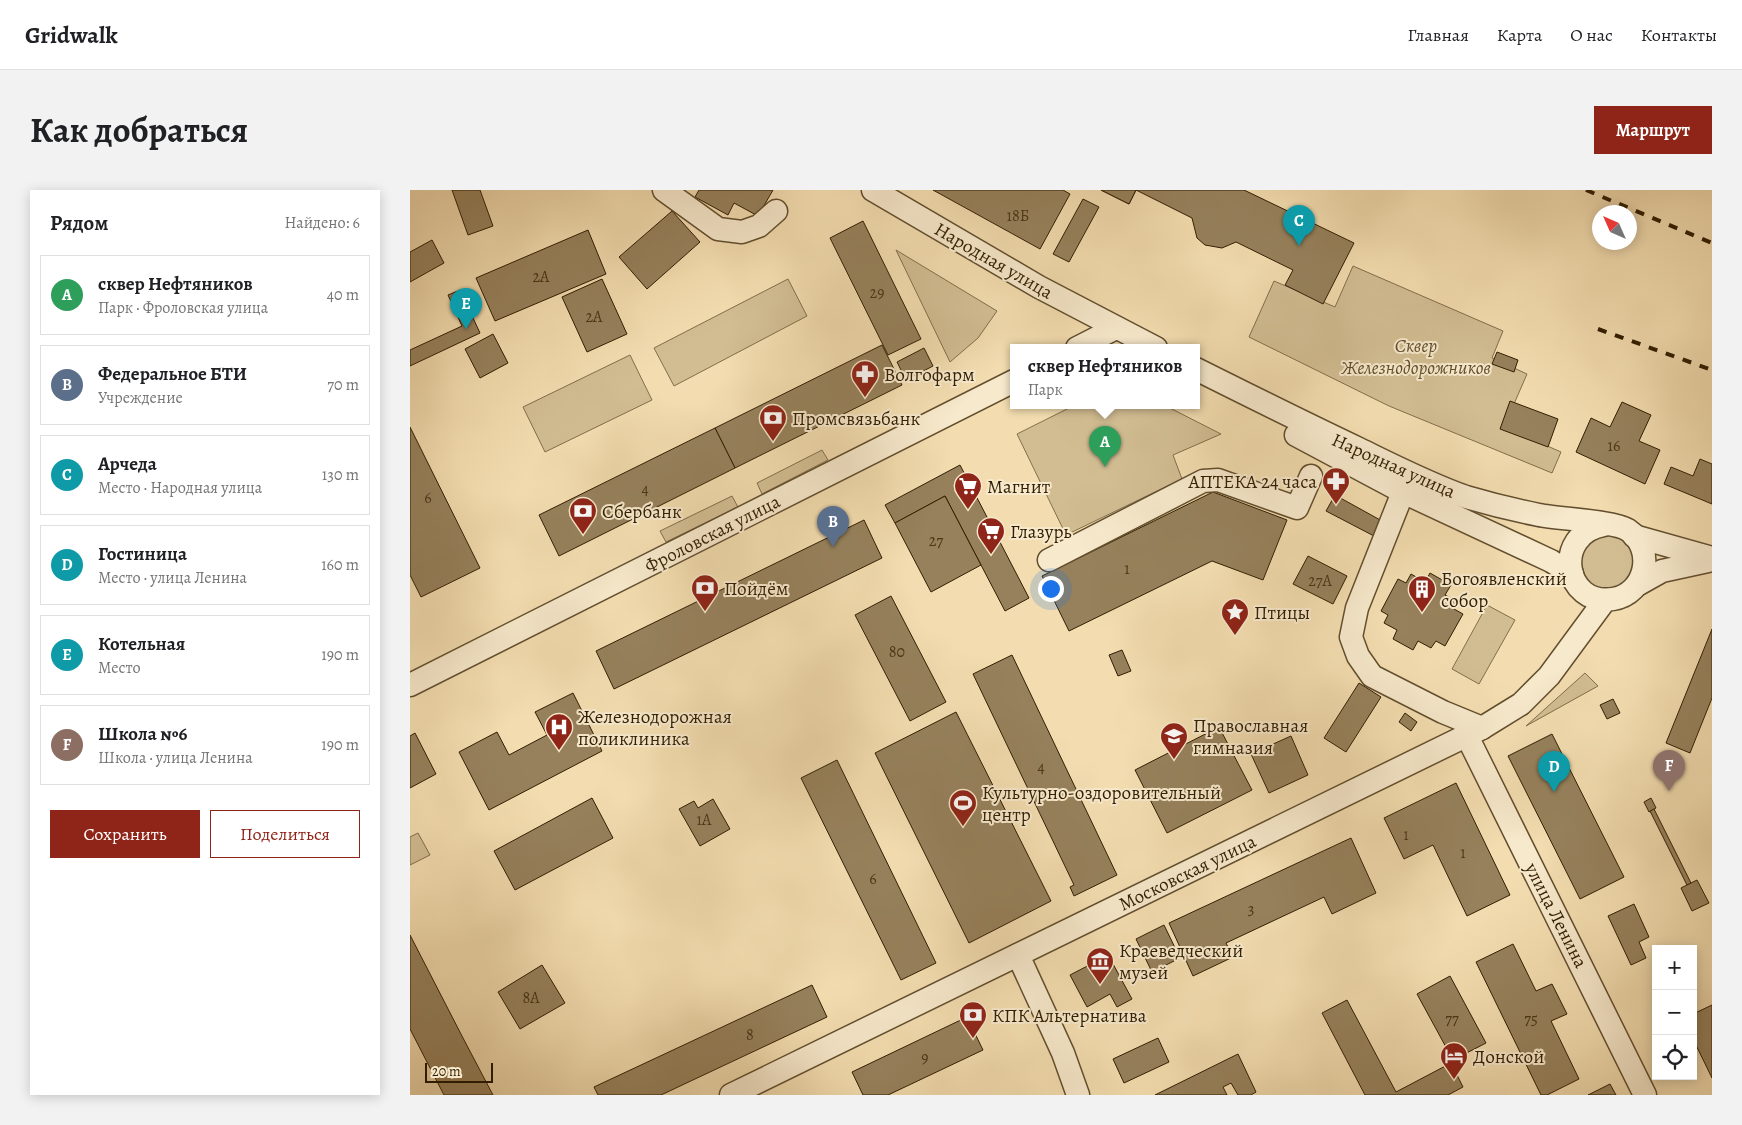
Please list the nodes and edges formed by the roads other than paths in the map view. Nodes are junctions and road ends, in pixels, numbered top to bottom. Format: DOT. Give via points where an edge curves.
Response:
graph roads {
  1 [pos="664,190"];
  2 [pos="873,190"];
  3 [pos="776,211"];
  4 [pos="1116,328"];
  5 [pos="1085,344"];
  6 [pos="1141,344"];
  7 [pos="1148,344"];
  8 [pos="1200,370"];
  9 [pos="1010,383"];
  10 [pos="1200,383"];
  11 [pos="1311,476"];
  12 [pos="1403,492"];
  13 [pos="1604,524"];
  14 [pos="1634,536"];
  15 [pos="1049,560"];
  16 [pos="1712,560"];
  17 [pos="1572,574"];
  18 [pos="1637,585"];
  19 [pos="1605,600"];
  20 [pos="410,685"];
  21 [pos="1475,732"];
  22 [pos="1018,955"];
  23 [pos="731,1095"];
  24 [pos="1078,1095"];
  25 [pos="1645,1095"];
  1 -- 3 [label="street" via="718,230 742,232 759,226"];
  2 -- 4 [label="street, Народная улица" via="1038,287"];
  4 -- 5 [label="street"];
  4 -- 6 [label="street, Народная улица"];
  4 -- 7 [label="street, Народная улица"];
  8 -- 13 [label="street, Народная улица" via="1411,475 1464,496 1540,515"];
  9 -- 20 [label="street, Фроловская улица"];
  10 -- 12 [label="street, Народная улица"];
  11 -- 15 [label="street" via="1297,508 1218,480 1203,481"];
  12 -- 17 [label="street, Народная улица" via="1551,561"];
  12 -- 21 [label="street" via="1357,608 1351,637 1358,656 1372,676"];
  13 -- 14 [label="street" via="1620,526"];
  13 -- 17 [label="street" via="1587,530 1575,543 1570,558"];
  14 -- 16 [label="street"];
  14 -- 18 [label="street" via="1645,557 1642,577"];
  16 -- 18 [label="street" via="1662,571"];
  17 -- 19 [label="street" via="1577,585 1587,594"];
  18 -- 19 [label="street" via="1623,596"];
  19 -- 21 [label="street, Московская улица" via="1549,676 1521,704"];
  21 -- 22 [label="street, Московская улица"];
  21 -- 25 [label="street, улица Ленина"];
  22 -- 23 [label="street, Московская улица"];
  22 -- 24 [label="street"];
}
